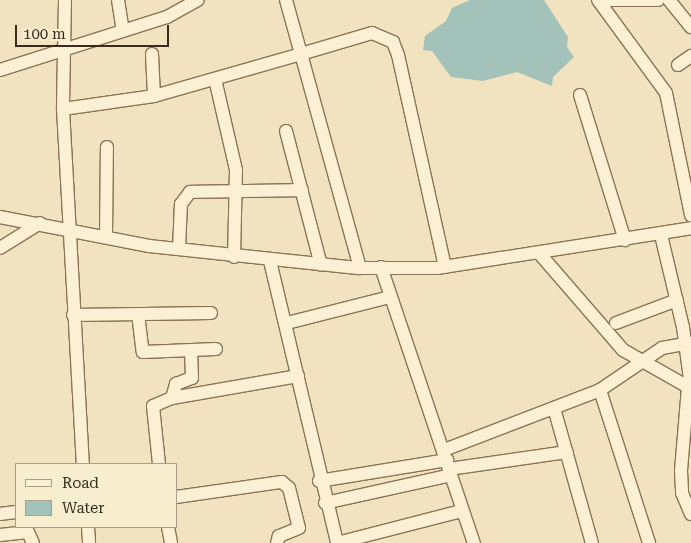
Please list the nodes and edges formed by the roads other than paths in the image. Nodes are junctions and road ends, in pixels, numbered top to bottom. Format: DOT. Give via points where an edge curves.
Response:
graph roads {
  1 [pos="65,0"];
  2 [pos="118,0"];
  3 [pos="198,0"];
  4 [pos="286,0"];
  5 [pos="658,0"];
  6 [pos="669,0"];
  7 [pos="602,1"];
  8 [pos="691,27"];
  9 [pos="123,31"];
  10 [pos="64,52"];
  11 [pos="152,54"];
  12 [pos="301,54"];
  13 [pos="691,56"];
  14 [pos="678,65"];
  15 [pos="0,70"];
  16 [pos="215,79"];
  17 [pos="580,95"];
  18 [pos="154,96"];
  19 [pos="63,109"];
  20 [pos="286,131"];
  21 [pos="107,147"];
  22 [pos="237,188"];
  23 [pos="302,190"];
  24 [pos="691,214"];
  25 [pos="0,217"];
  26 [pos="40,223"];
  27 [pos="691,228"];
  28 [pos="68,230"];
  29 [pos="661,235"];
  30 [pos="106,236"];
  31 [pos="625,240"];
  32 [pos="0,248"];
  33 [pos="179,249"];
  34 [pos="539,253"];
  35 [pos="234,257"];
  36 [pos="270,261"];
  37 [pos="321,265"];
  38 [pos="381,267"];
  39 [pos="446,267"];
  40 [pos="360,268"];
  41 [pos="390,297"];
  42 [pos="677,300"];
  43 [pos="211,313"];
  44 [pos="138,314"];
  45 [pos="72,315"];
  46 [pos="287,323"];
  47 [pos="616,323"];
  48 [pos="688,343"];
  49 [pos="216,349"];
  50 [pos="191,351"];
  51 [pos="642,365"];
  52 [pos="298,376"];
  53 [pos="689,387"];
  54 [pos="600,390"];
  55 [pos="172,398"];
  56 [pos="554,408"];
  57 [pos="687,439"];
  58 [pos="568,452"];
  59 [pos="83,463"];
  60 [pos="159,463"];
  61 [pos="448,463"];
  62 [pos="319,480"];
  63 [pos="686,492"];
  64 [pos="178,497"];
  65 [pos="325,503"];
  66 [pos="462,511"];
  67 [pos="15,512"];
  68 [pos="0,514"];
  69 [pos="691,514"];
  70 [pos="88,528"];
  71 [pos="168,528"];
  72 [pos="0,535"];
  73 [pos="379,538"];
  74 [pos="33,543"];
  75 [pos="89,543"];
  76 [pos="171,543"];
  77 [pos="277,543"];
  78 [pos="337,543"];
  79 [pos="474,543"];
  80 [pos="592,543"];
  81 [pos="649,543"];
  1 -- 10 [label="street"];
  2 -- 9 [label="street"];
  3 -- 9 [label="street" via="177,13"];
  4 -- 12 [label="street"];
  5 -- 7 [label="street"];
  6 -- 8 [label="street"];
  7 -- 24 [label="street" via="666,93"];
  9 -- 10 [label="street"];
  10 -- 15 [label="street"];
  10 -- 19 [label="street"];
  11 -- 18 [label="street"];
  12 -- 16 [label="street"];
  12 -- 39 [label="street" via="372,33 393,42"];
  12 -- 40 [label="street"];
  13 -- 14 [label="street"];
  16 -- 18 [label="street"];
  16 -- 22 [label="street"];
  17 -- 31 [label="street"];
  18 -- 19 [label="street"];
  19 -- 28 [label="street"];
  20 -- 23 [label="street"];
  21 -- 30 [label="street"];
  22 -- 23 [label="street"];
  22 -- 33 [label="street" via="200,190 184,196"];
  22 -- 35 [label="street"];
  23 -- 37 [label="street"];
  25 -- 26 [label="street"];
  26 -- 28 [label="street"];
  26 -- 32 [label="street"];
  27 -- 29 [label="street"];
  28 -- 30 [label="street"];
  28 -- 45 [label="street"];
  29 -- 31 [label="street"];
  29 -- 42 [label="street"];
  30 -- 33 [label="street"];
  31 -- 34 [label="street"];
  33 -- 35 [label="street"];
  34 -- 39 [label="street"];
  34 -- 51 [label="street" via="623,350"];
  35 -- 36 [label="street"];
  36 -- 37 [label="street"];
  36 -- 46 [label="street"];
  37 -- 40 [label="street"];
  38 -- 39 [label="street"];
  38 -- 40 [label="street"];
  38 -- 41 [label="street"];
  41 -- 46 [label="street"];
  41 -- 61 [label="street"];
  42 -- 47 [label="street"];
  42 -- 48 [label="street"];
  43 -- 44 [label="street"];
  44 -- 45 [label="street"];
  44 -- 50 [label="street" via="143,352"];
  45 -- 59 [label="street"];
  46 -- 52 [label="street"];
  48 -- 51 [label="street" via="662,348"];
  48 -- 53 [label="street"];
  49 -- 50 [label="street"];
  50 -- 55 [label="street" via="192,378 176,384"];
  51 -- 53 [label="street"];
  51 -- 54 [label="street"];
  52 -- 55 [label="street"];
  52 -- 62 [label="street"];
  53 -- 57 [label="street"];
  54 -- 56 [label="street"];
  54 -- 81 [label="street"];
  55 -- 60 [label="street" via="153,406"];
  56 -- 58 [label="street"];
  56 -- 61 [label="street"];
  57 -- 63 [label="street"];
  58 -- 61 [label="street"];
  58 -- 80 [label="street"];
  61 -- 62 [label="street"];
  61 -- 65 [label="street"];
  61 -- 66 [label="street"];
  62 -- 65 [label="street"];
  63 -- 69 [label="street"];
  64 -- 77 [label="street" via="282,482 289,488 299,528 279,536"];
  65 -- 78 [label="street"];
  66 -- 73 [label="street"];
  66 -- 79 [label="street"];
  67 -- 68 [label="street"];
  70 -- 75 [label="street"];
  71 -- 76 [label="street"];
  72 -- 74 [label="street" via="28,532"];
  73 -- 78 [label="street"];
}
